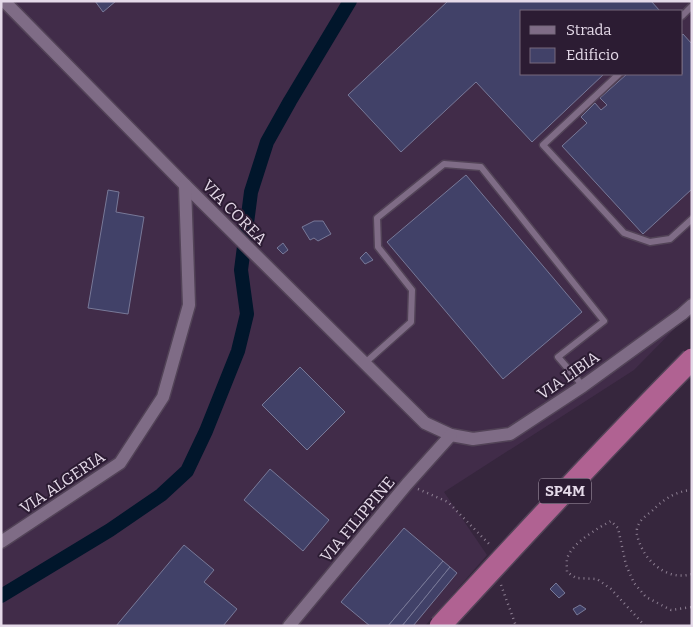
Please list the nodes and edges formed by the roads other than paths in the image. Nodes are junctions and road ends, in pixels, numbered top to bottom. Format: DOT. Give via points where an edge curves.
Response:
graph roads {
  1 [pos="4,1"];
  2 [pos="692,6"];
  3 [pos="683,15"];
  4 [pos="618,75"];
  5 [pos="185,185"];
  6 [pos="692,220"];
  7 [pos="692,305"];
  8 [pos="692,359"];
  9 [pos="365,363"];
  10 [pos="583,386"];
  11 [pos="451,435"];
  12 [pos="1,542"];
  13 [pos="290,626"];
  14 [pos="440,626"];
  1 -- 5 [label="street, VIA COREA"];
  2 -- 3 [label="lane"];
  4 -- 6 [label="lane" via="543,145 624,233 650,242 670,239"];
  5 -- 9 [label="street, VIA COREA"];
  5 -- 12 [label="street, VIA ALGERIA" via="189,306 163,397 120,463"];
  7 -- 10 [label="street, VIA LIBIA"];
  8 -- 14 [label="main road, SP4M, bridge"];
  9 -- 10 [label="lane" via="411,322 412,290 378,247 377,218 444,164 482,168 604,320 558,358"];
  9 -- 11 [label="street, VIA COREA" via="425,422"];
  10 -- 11 [label="street, VIA LIBIA" via="510,434 473,439"];
  11 -- 13 [label="street, VIA FILIPPINE"];
}
